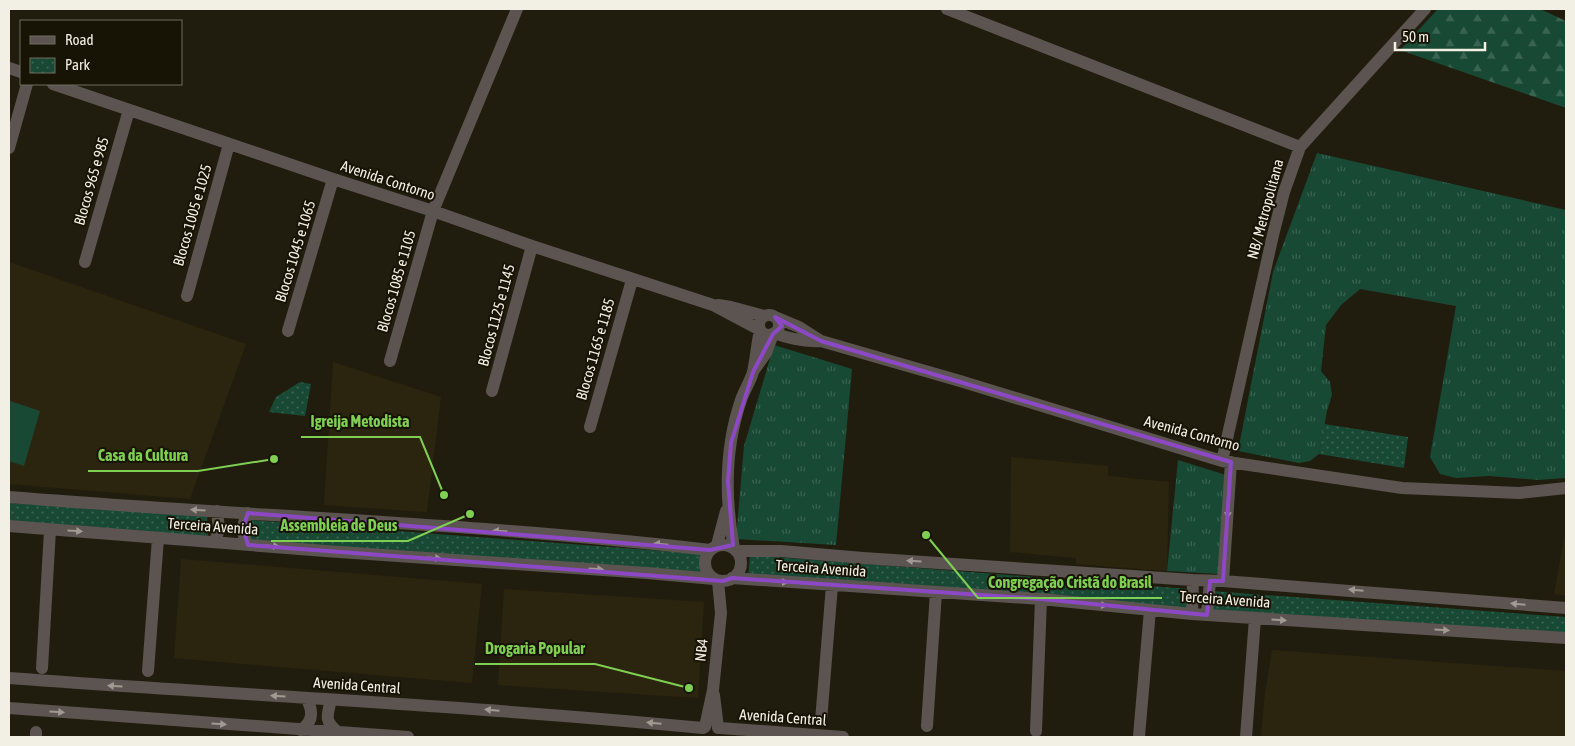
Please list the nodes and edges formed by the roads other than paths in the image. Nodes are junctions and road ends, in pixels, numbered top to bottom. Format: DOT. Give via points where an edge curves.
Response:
graph roads {
  1 [pos="518,9"];
  2 [pos="947,9"];
  3 [pos="1424,9"];
  4 [pos="27,85"];
  5 [pos="57,85"];
  6 [pos="128,110"];
  7 [pos="229,144"];
  8 [pos="1300,147"];
  9 [pos="9,148"];
  10 [pos="333,180"];
  11 [pos="434,211"];
  12 [pos="532,246"];
  13 [pos="85,262"];
  14 [pos="632,280"];
  15 [pos="187,296"];
  16 [pos="713,305"];
  17 [pos="770,317"];
  18 [pos="760,330"];
  19 [pos="288,331"];
  20 [pos="774,334"];
  21 [pos="821,341"];
  22 [pos="390,361"];
  23 [pos="753,372"];
  24 [pos="492,391"];
  25 [pos="590,427"];
  26 [pos="1226,461"];
  27 [pos="1566,488"];
  28 [pos="9,497"];
  29 [pos="729,504"];
  30 [pos="217,511"];
  31 [pos="248,513"];
  32 [pos="9,526"];
  33 [pos="50,530"];
  34 [pos="158,538"];
  35 [pos="215,542"];
  36 [pos="248,545"];
  37 [pos="713,547"];
  38 [pos="735,549"];
  39 [pos="724,579"];
  40 [pos="1193,580"];
  41 [pos="1210,581"];
  42 [pos="1223,581"];
  43 [pos="832,584"];
  44 [pos="936,592"];
  45 [pos="1041,599"];
  46 [pos="1566,608"];
  47 [pos="1150,610"];
  48 [pos="1192,614"];
  49 [pos="1207,615"];
  50 [pos="1255,618"];
  51 [pos="1566,638"];
  52 [pos="42,668"];
  53 [pos="148,671"];
  54 [pos="9,678"];
  55 [pos="713,690"];
  56 [pos="306,698"];
  57 [pos="331,700"];
  58 [pos="9,708"];
  59 [pos="821,721"];
  60 [pos="927,726"];
  61 [pos="301,730"];
  62 [pos="701,731"];
  63 [pos="722,731"];
  64 [pos="1036,731"];
  65 [pos="338,732"];
  66 [pos="1139,736"];
  67 [pos="408,737"];
  68 [pos="843,737"];
  69 [pos="1246,737"];
  1 -- 11 [label="street, Blocos 1085 e 1105"];
  2 -- 8 [label="street"];
  3 -- 8 [label="street, NB/ Metropolitana"];
  4 -- 9 [label="street"];
  5 -- 6 [label="street, Avenida Contorno"];
  6 -- 7 [label="street, Avenida Contorno"];
  6 -- 13 [label="street, Blocos 965 e 985"];
  7 -- 10 [label="street, Avenida Contorno"];
  7 -- 15 [label="street, Blocos 1005 e 1025"];
  8 -- 26 [label="street, NB/ Metropolitana" via="1273,235"];
  10 -- 11 [label="street, Avenida Contorno"];
  10 -- 19 [label="street, Blocos 1045 e 1065"];
  11 -- 12 [label="street, Avenida Contorno"];
  11 -- 22 [label="street, Blocos 1085 e 1105"];
  12 -- 14 [label="street, Avenida Contorno"];
  12 -- 24 [label="street, Blocos 1125 e 1145"];
  14 -- 16 [label="street, Avenida Contorno"];
  14 -- 25 [label="street, Blocos 1165 e 1185"];
  16 -- 17 [label="street, Avenida Contorno"];
  16 -- 18 [label="street, Avenida Contorno"];
  17 -- 18 [label="street" via="759,322"];
  17 -- 20 [label="street" via="778,320"];
  17 -- 21 [label="street, Avenida Contorno" via="799,327"];
  18 -- 20 [label="street" via="766,335"];
  18 -- 23 [label="street"];
  20 -- 21 [label="street, Avenida Contorno" via="809,342"];
  20 -- 23 [label="street"];
  21 -- 26 [label="street, Avenida Contorno"];
  23 -- 29 [label="street" via="741,400 731,443"];
  26 -- 27 [label="street, Avenida Contorno" via="1402,488 1519,493"];
  26 -- 42 [label="street, NB/ Metropolitana, one-way"];
  30 -- 28 [label="street, Terceira Avenida, one-way"];
  29 -- 37 [label="street"];
  29 -- 38 [label="street"];
  30 -- 31 [label="street, Terceira Avenida"];
  30 -- 35 [label="street" via="219,529"];
  31 -- 36 [label="street" via="243,528 243,537"];
  37 -- 31 [label="street, Terceira Avenida, one-way"];
  32 -- 33 [label="street, Terceira Avenida"];
  33 -- 34 [label="street, Terceira Avenida, one-way"];
  33 -- 52 [label="street"];
  34 -- 35 [label="street, Terceira Avenida"];
  34 -- 53 [label="street"];
  35 -- 36 [label="street, Terceira Avenida"];
  36 -- 39 [label="street, Terceira Avenida, one-way"];
  37 -- 38 [label="street" via="726,545"];
  37 -- 39 [label="street" via="706,554 704,565 710,576"];
  38 -- 39 [label="street" via="741,562 737,574"];
  40 -- 38 [label="street, Terceira Avenida, one-way"];
  39 -- 43 [label="street, Terceira Avenida, one-way"];
  39 -- 55 [label="street, NB4"];
  40 -- 41 [label="street, Terceira Avenida"];
  40 -- 48 [label="street"];
  41 -- 42 [label="street, Terceira Avenida"];
  41 -- 49 [label="street"];
  46 -- 42 [label="street, Terceira Avenida, one-way"];
  43 -- 44 [label="street, Terceira Avenida"];
  43 -- 59 [label="street"];
  44 -- 45 [label="street, Terceira Avenida"];
  44 -- 60 [label="street"];
  45 -- 47 [label="street, Terceira Avenida, one-way"];
  45 -- 64 [label="street"];
  47 -- 48 [label="street, Terceira Avenida"];
  47 -- 66 [label="street"];
  48 -- 49 [label="street, Terceira Avenida"];
  49 -- 50 [label="street, Terceira Avenida"];
  50 -- 51 [label="street, Terceira Avenida, one-way"];
  50 -- 69 [label="street"];
  56 -- 54 [label="street, Avenida Central, one-way"];
  55 -- 62 [label="street, NB4"];
  55 -- 63 [label="street, NB4"];
  56 -- 57 [label="street, Avenida Central"];
  56 -- 61 [label="street" via="311,714 307,726"];
  62 -- 57 [label="street, Avenida Central, one-way" via="483,709"];
  57 -- 65 [label="street" via="328,720"];
  58 -- 61 [label="street, one-way"];
  61 -- 65 [label="street"];
  62 -- 63 [label="street, Avenida Central" via="710,726"];
  63 -- 68 [label="street, Avenida Central"];
  65 -- 67 [label="street"];
}
